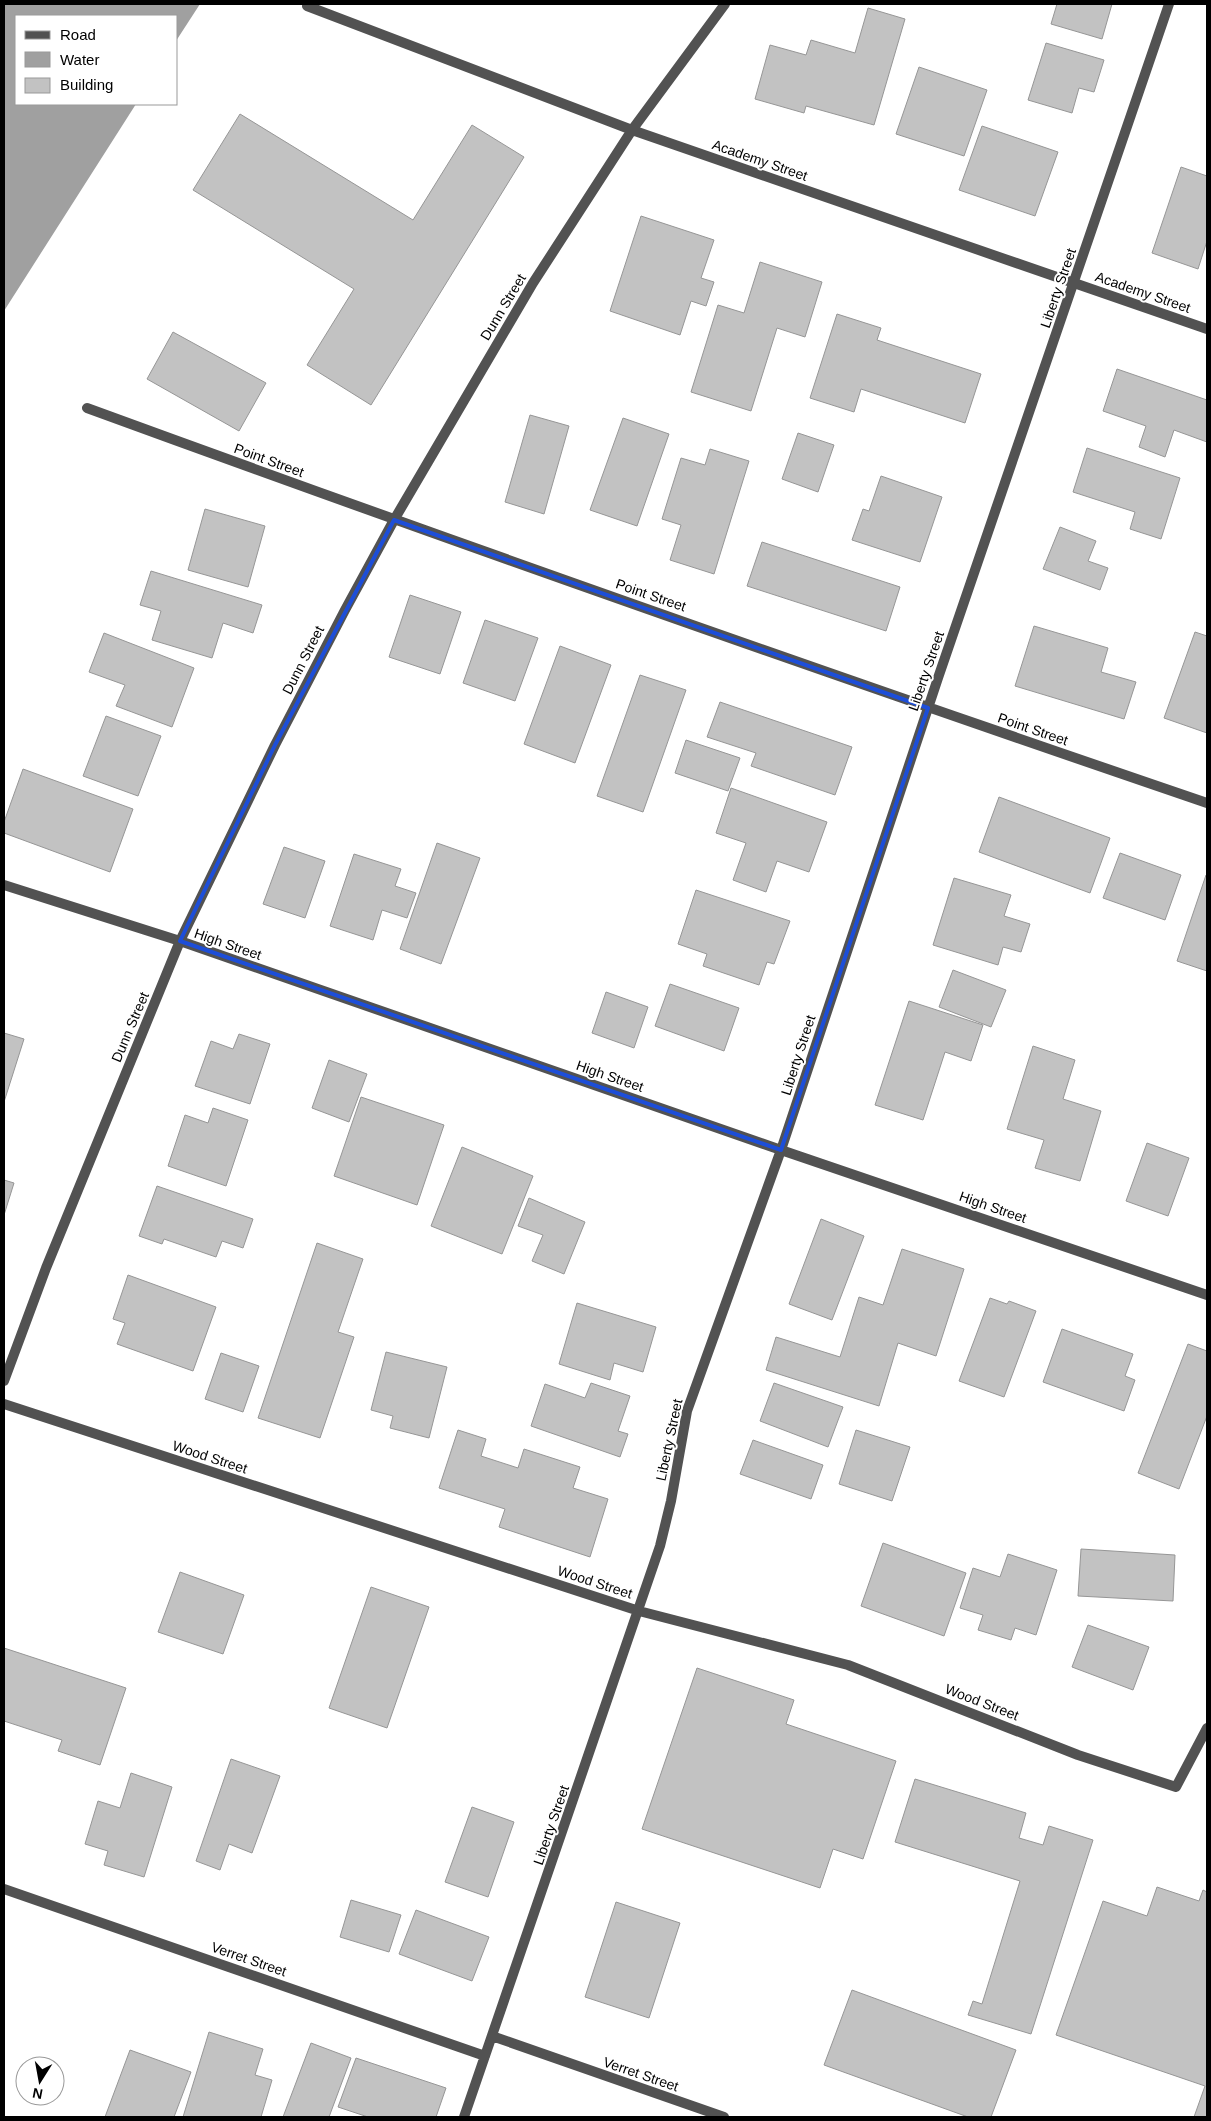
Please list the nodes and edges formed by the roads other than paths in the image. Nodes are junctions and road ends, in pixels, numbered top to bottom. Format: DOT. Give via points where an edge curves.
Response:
graph roads {
  1 [pos="725,4"];
  2 [pos="1169,4"];
  3 [pos="307,6"];
  4 [pos="632,130"];
  5 [pos="1074,283"];
  6 [pos="1207,329"];
  7 [pos="87,408"];
  8 [pos="394,520"];
  9 [pos="928,708"];
  10 [pos="1207,803"];
  11 [pos="4,885"];
  12 [pos="180,942"];
  13 [pos="781,1150"];
  14 [pos="1207,1295"];
  15 [pos="4,1381"];
  16 [pos="4,1404"];
  17 [pos="640,1611"];
  18 [pos="1207,1728"];
  19 [pos="4,1889"];
  20 [pos="492,2036"];
  21 [pos="485,2056"];
  22 [pos="464,2117"];
  23 [pos="724,2117"];
  1 -- 4 [label="street, Dunn Street"];
  2 -- 5 [label="street, Liberty Street"];
  3 -- 4 [label="street, Academy Street"];
  4 -- 5 [label="street, Academy Street"];
  4 -- 8 [label="street, Dunn Street" via="533,283"];
  5 -- 6 [label="street, Academy Street"];
  5 -- 9 [label="street, Liberty Street"];
  7 -- 8 [label="street, Point Street"];
  8 -- 9 [label="street, Point Street"];
  8 -- 12 [label="street, Dunn Street" via="280,737"];
  9 -- 10 [label="street, Point Street"];
  9 -- 13 [label="street, Liberty Street"];
  11 -- 12 [label="street, High Street"];
  12 -- 13 [label="street, High Street"];
  12 -- 15 [label="street, Dunn Street" via="46,1268"];
  13 -- 14 [label="street, High Street"];
  13 -- 17 [label="street, Liberty Street" via="686,1411 671,1501"];
  16 -- 17 [label="street, Wood Street"];
  17 -- 18 [label="street, Wood Street" via="848,1665 1078,1755 1176,1787"];
  17 -- 20 [label="street, Liberty Street"];
  19 -- 21 [label="street, Verret Street"];
  20 -- 21 [label="street, Liberty Street"];
  20 -- 23 [label="street, Verret Street"];
  21 -- 22 [label="street, Liberty Street"];
}
